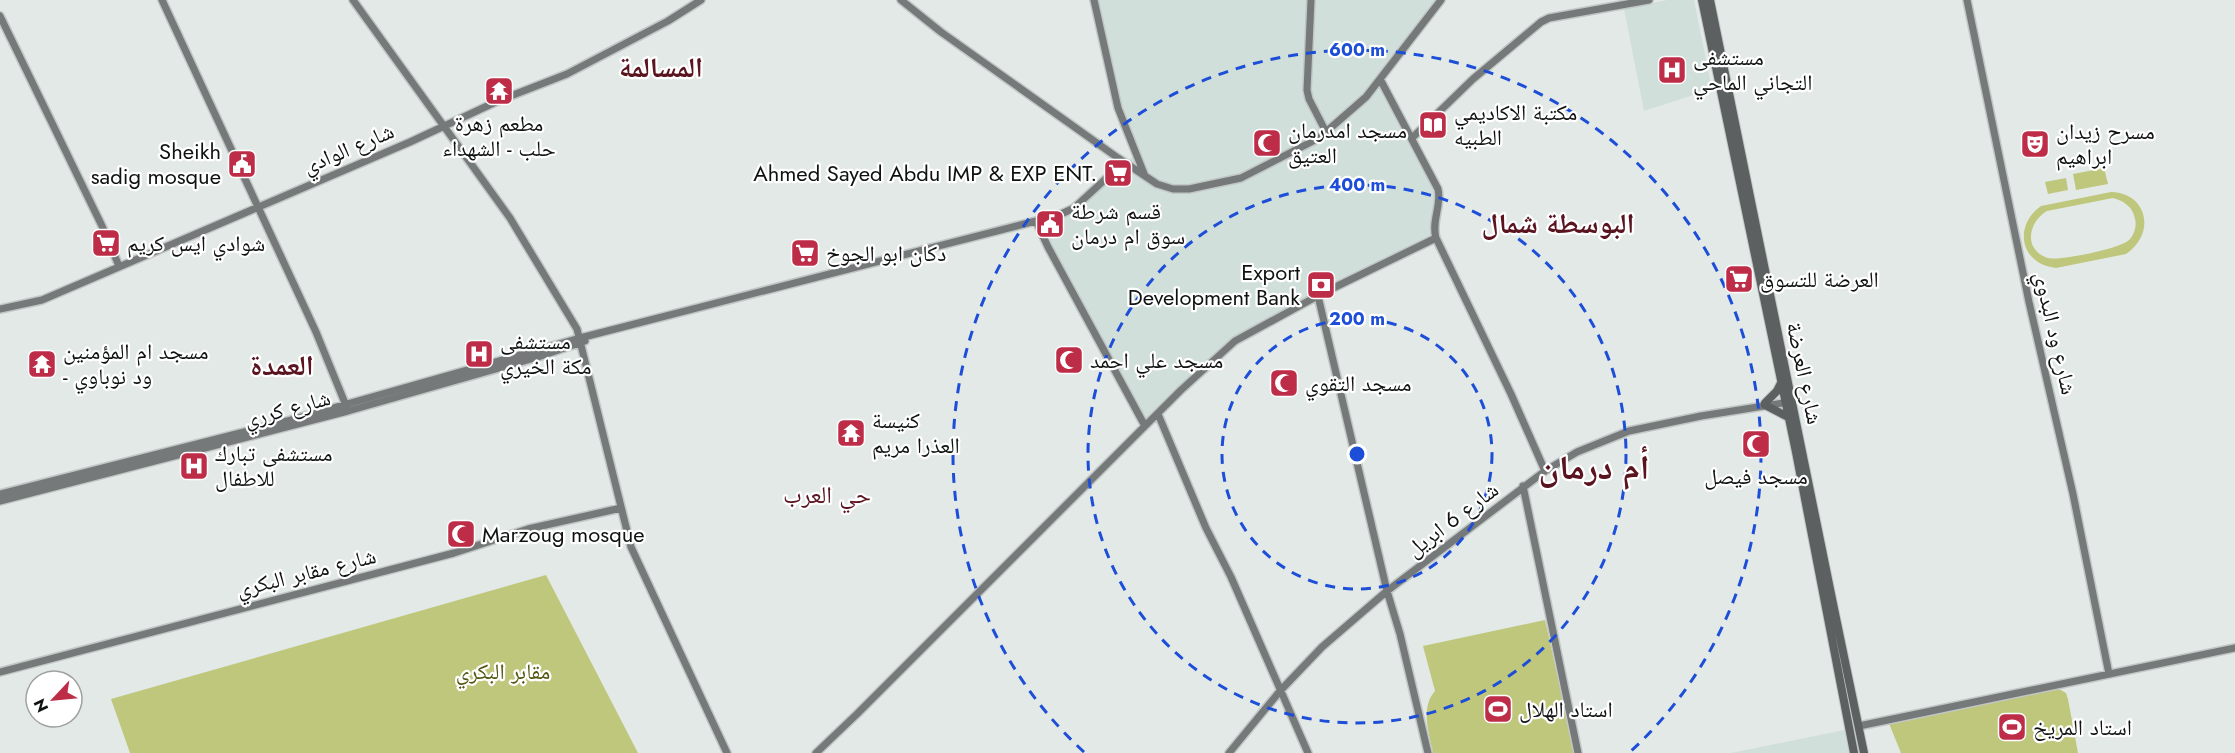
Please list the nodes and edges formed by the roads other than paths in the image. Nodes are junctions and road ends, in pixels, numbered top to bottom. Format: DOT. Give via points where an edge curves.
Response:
graph roads {
  1 [pos="162,0"];
  2 [pos="353,0"];
  3 [pos="701,0"];
  4 [pos="901,0"];
  5 [pos="1094,0"];
  6 [pos="1311,0"];
  7 [pos="1441,0"];
  8 [pos="1649,0"];
  9 [pos="1702,0"];
  10 [pos="1710,0"];
  11 [pos="1967,0"];
  12 [pos="0,16"];
  13 [pos="1380,79"];
  14 [pos="446,126"];
  15 [pos="1326,132"];
  16 [pos="1412,138"];
  17 [pos="1121,160"];
  18 [pos="1145,176"];
  19 [pos="257,207"];
  20 [pos="1036,221"];
  21 [pos="1436,238"];
  22 [pos="119,266"];
  23 [pos="1318,296"];
  24 [pos="0,309"];
  25 [pos="581,341"];
  26 [pos="1781,383"];
  27 [pos="340,389"];
  28 [pos="1788,398"];
  29 [pos="1761,405"];
  30 [pos="347,407"];
  31 [pos="328,409"];
  32 [pos="1158,414"];
  33 [pos="1788,417"];
  34 [pos="298,421"];
  35 [pos="1145,426"];
  36 [pos="1545,471"];
  37 [pos="1523,486"];
  38 [pos="0,494"];
  39 [pos="0,501"];
  40 [pos="621,508"];
  41 [pos="1387,591"];
  42 [pos="2235,648"];
  43 [pos="0,672"];
  44 [pos="2109,674"];
  45 [pos="1280,691"];
  46 [pos="1859,726"];
  47 [pos="727,753"];
  48 [pos="816,753"];
  49 [pos="1229,753"];
  50 [pos="1308,753"];
  51 [pos="1428,753"];
  52 [pos="1578,753"];
  53 [pos="1854,753"];
  54 [pos="1864,753"];
  1 -- 19 [label="street"];
  2 -- 14 [label="street"];
  3 -- 14 [label="street, شارع الوادي" via="588,64"];
  4 -- 17 [label="street"];
  5 -- 18 [label="street" via="1118,108"];
  6 -- 15 [label="street" via="1307,90"];
  7 -- 13 [label="street"];
  8 -- 16 [label="street" via="1541,22 1473,79"];
  9 -- 26 [label="main road, شارع العرضة"];
  10 -- 28 [label="main road, شارع العرضة"];
  11 -- 44 [label="street, شارع ود البدوي"];
  12 -- 22 [label="street"];
  13 -- 15 [label="street" via="1359,104"];
  13 -- 16 [label="street"];
  14 -- 19 [label="street, شارع الوادي"];
  14 -- 25 [label="street" via="528,246"];
  15 -- 18 [label="street" via="1261,170 1229,182 1173,189"];
  16 -- 21 [label="street" via="1439,190"];
  17 -- 18 [label="street"];
  17 -- 20 [label="street" via="1071,210"];
  19 -- 22 [label="street, شارع الوادي"];
  19 -- 27 [label="street"];
  20 -- 25 [label="street"];
  20 -- 35 [label="street"];
  21 -- 23 [label="street"];
  21 -- 36 [label="street"];
  22 -- 24 [label="street, شارع الوادي" via="42,300"];
  23 -- 32 [label="street" via="1232,344"];
  23 -- 41 [label="street"];
  25 -- 30 [label="street, شارع كرري"];
  25 -- 40 [label="street"];
  26 -- 28 [label="main road, شارع العرضة"];
  26 -- 29 [label="main road"];
  27 -- 30 [label="street"];
  27 -- 31 [label="street" via="337,400"];
  28 -- 29 [label="street, شارع 6 ابريل"];
  28 -- 33 [label="main road, شارع العرضة"];
  28 -- 46 [label="main road, شارع العرضة"];
  29 -- 33 [label="main road"];
  29 -- 36 [label="street, شارع 6 ابريل" via="1629,431 1577,452"];
  30 -- 31 [label="street, شارع كرري"];
  30 -- 34 [label="street, شارع كرري"];
  31 -- 34 [label="street, شارع كرري"];
  32 -- 35 [label="street"];
  32 -- 45 [label="street"];
  33 -- 53 [label="main road, شارع العرضة"];
  34 -- 38 [label="street, شارع كرري"];
  34 -- 39 [label="street, شارع كرري"];
  35 -- 48 [label="street"];
  36 -- 37 [label="street, شارع 6 ابريل"];
  37 -- 41 [label="street, شارع 6 ابريل"];
  37 -- 52 [label="street"];
  40 -- 43 [label="street, شارع مقابر البكري" via="538,526 454,553"];
  40 -- 47 [label="street" via="631,547"];
  41 -- 45 [label="street, شارع 6 ابريل" via="1322,647"];
  41 -- 51 [label="street"];
  42 -- 44 [label="street"];
  44 -- 46 [label="street"];
  45 -- 49 [label="street, شارع 6 ابريل"];
  45 -- 50 [label="street"];
  46 -- 54 [label="main road, شارع العرضة"];
}
